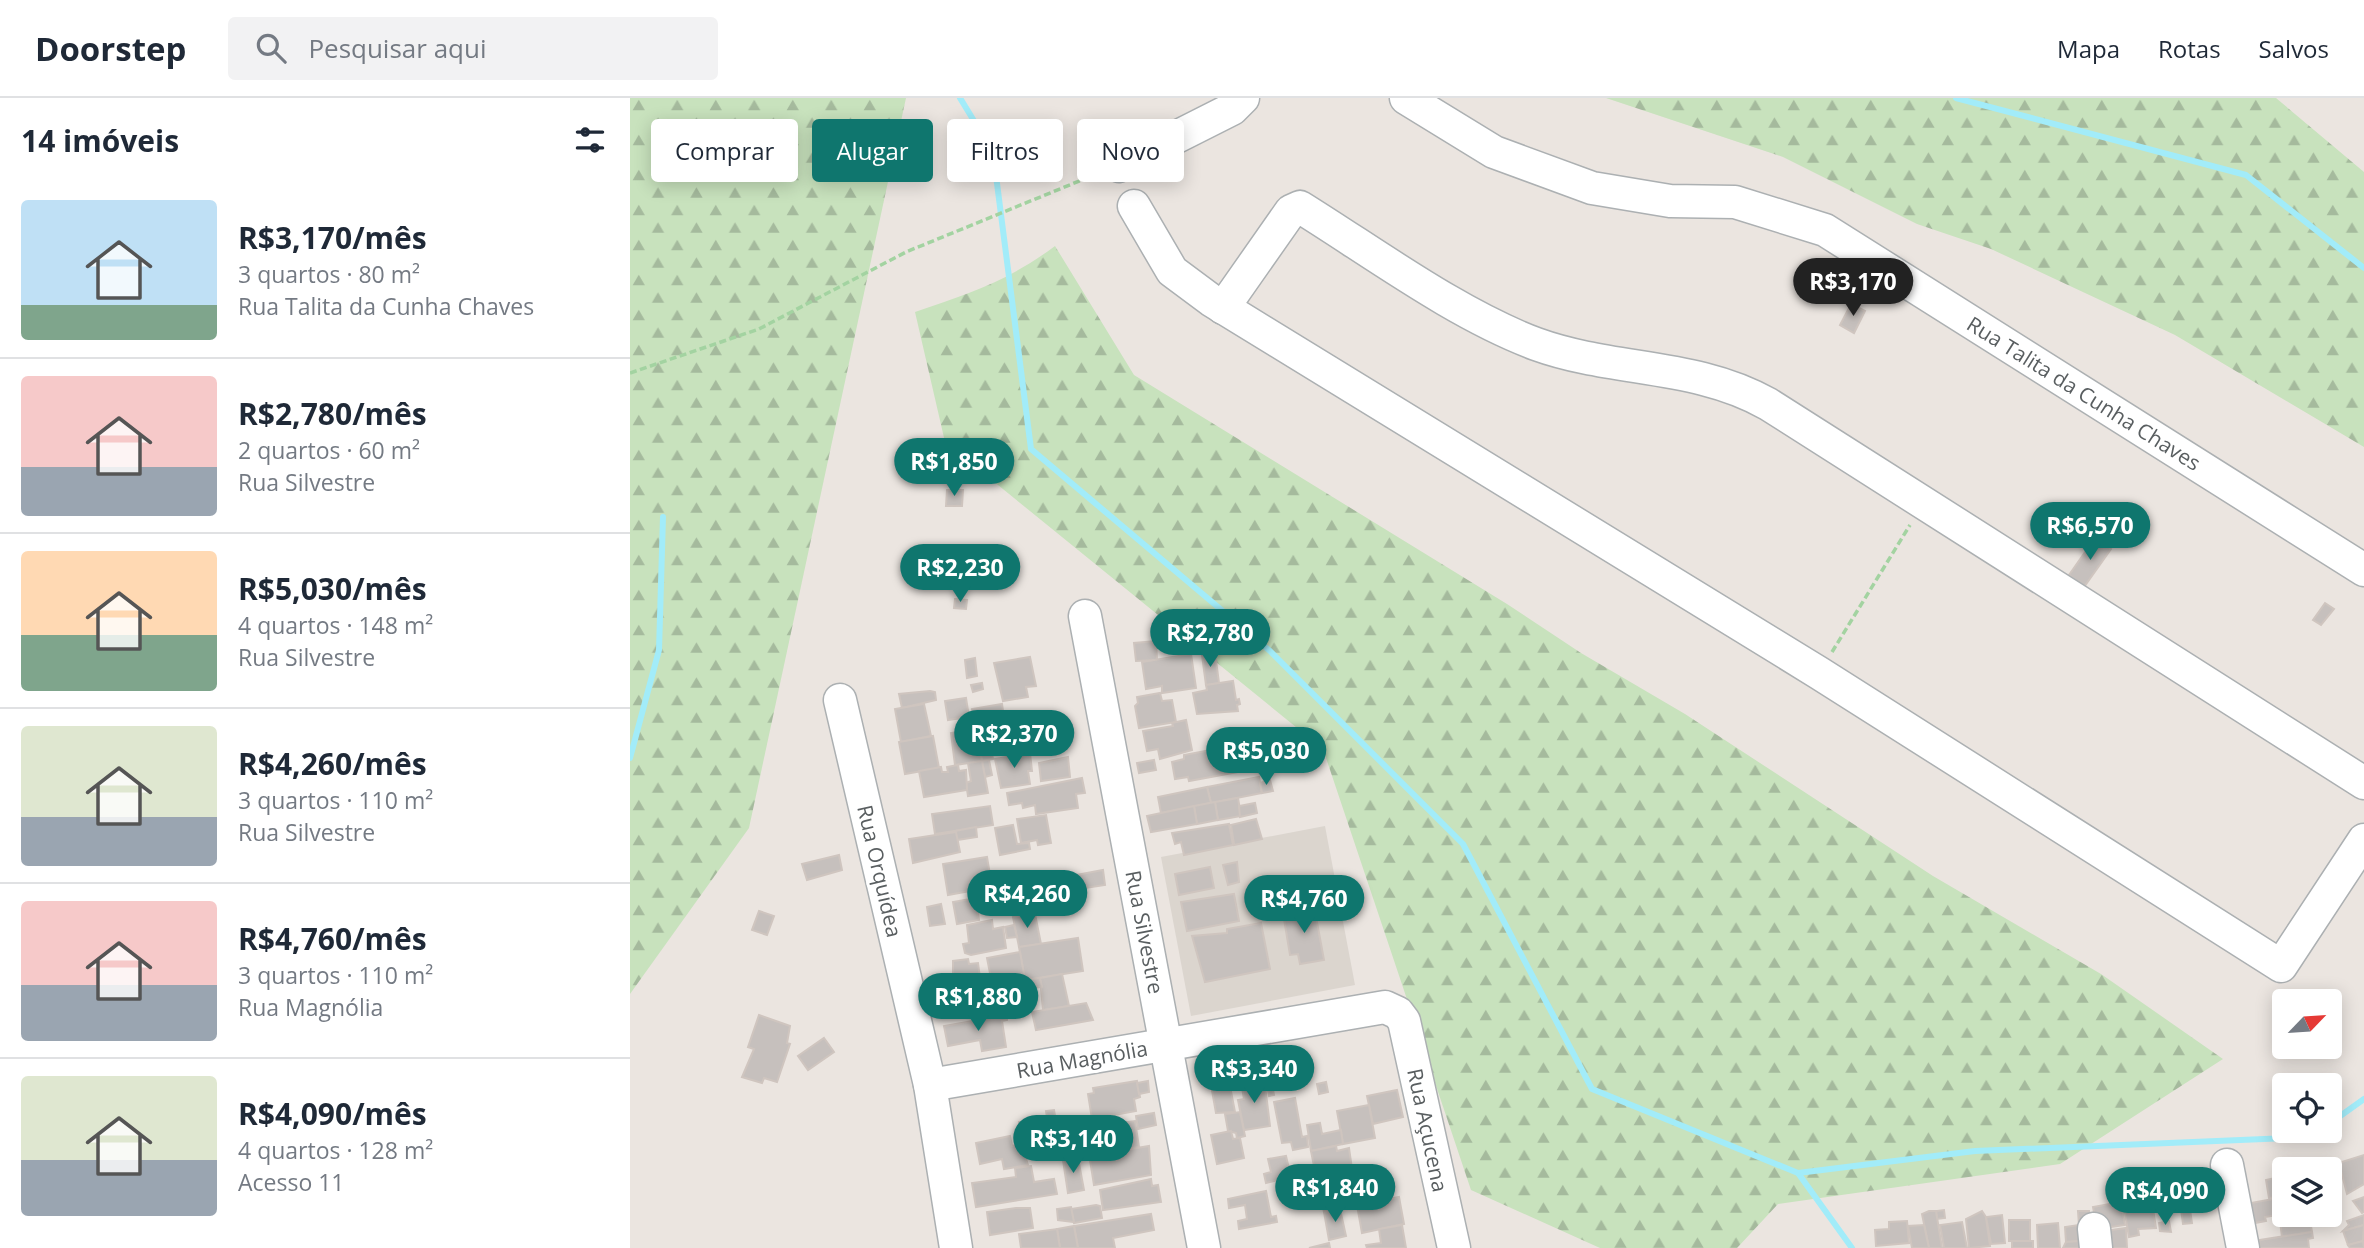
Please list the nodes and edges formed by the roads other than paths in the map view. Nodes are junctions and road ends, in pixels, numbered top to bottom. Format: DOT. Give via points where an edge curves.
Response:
graph roads {
  1 [pos="1243,98"];
  2 [pos="1406,98"];
  3 [pos="1184,133"];
  4 [pos="1134,206"];
  5 [pos="1223,308"];
  6 [pos="2364,570"];
  7 [pos="1084,616"];
  8 [pos="840,700"];
  9 [pos="2364,783"];
  10 [pos="2364,840"];
  11 [pos="1398,1013"];
  12 [pos="1166,1044"];
  13 [pos="930,1085"];
  14 [pos="2227,1165"];
  15 [pos="956,1248"];
  16 [pos="1204,1248"];
  17 [pos="1454,1248"];
  18 [pos="2243,1248"];
  1 -- 3 [label="street"];
  2 -- 6 [label="street, Rua Talita da Cunha Chaves" via="1494,152 1592,188 1670,201 1735,202 1825,230"];
  4 -- 5 [label="street" via="1172,271"];
  5 -- 9 [label="street" via="1291,211 1300,207 1472,314 1537,344 1583,357 1693,375 1746,392"];
  5 -- 10 [label="street" via="1819,673 2281,966"];
  7 -- 12 [label="street, Rua Silvestre"];
  8 -- 13 [label="street, Rua Orquídea"];
  11 -- 12 [label="street, Rua Magnólia" via="1385,1007"];
  11 -- 17 [label="street, Rua Açucena" via="1404,1021"];
  12 -- 13 [label="street, Rua Magnólia"];
  12 -- 16 [label="street, Rua Silvestre"];
  13 -- 15 [label="street, Rua Orquídea"];
  14 -- 18 [label="street"];
}
